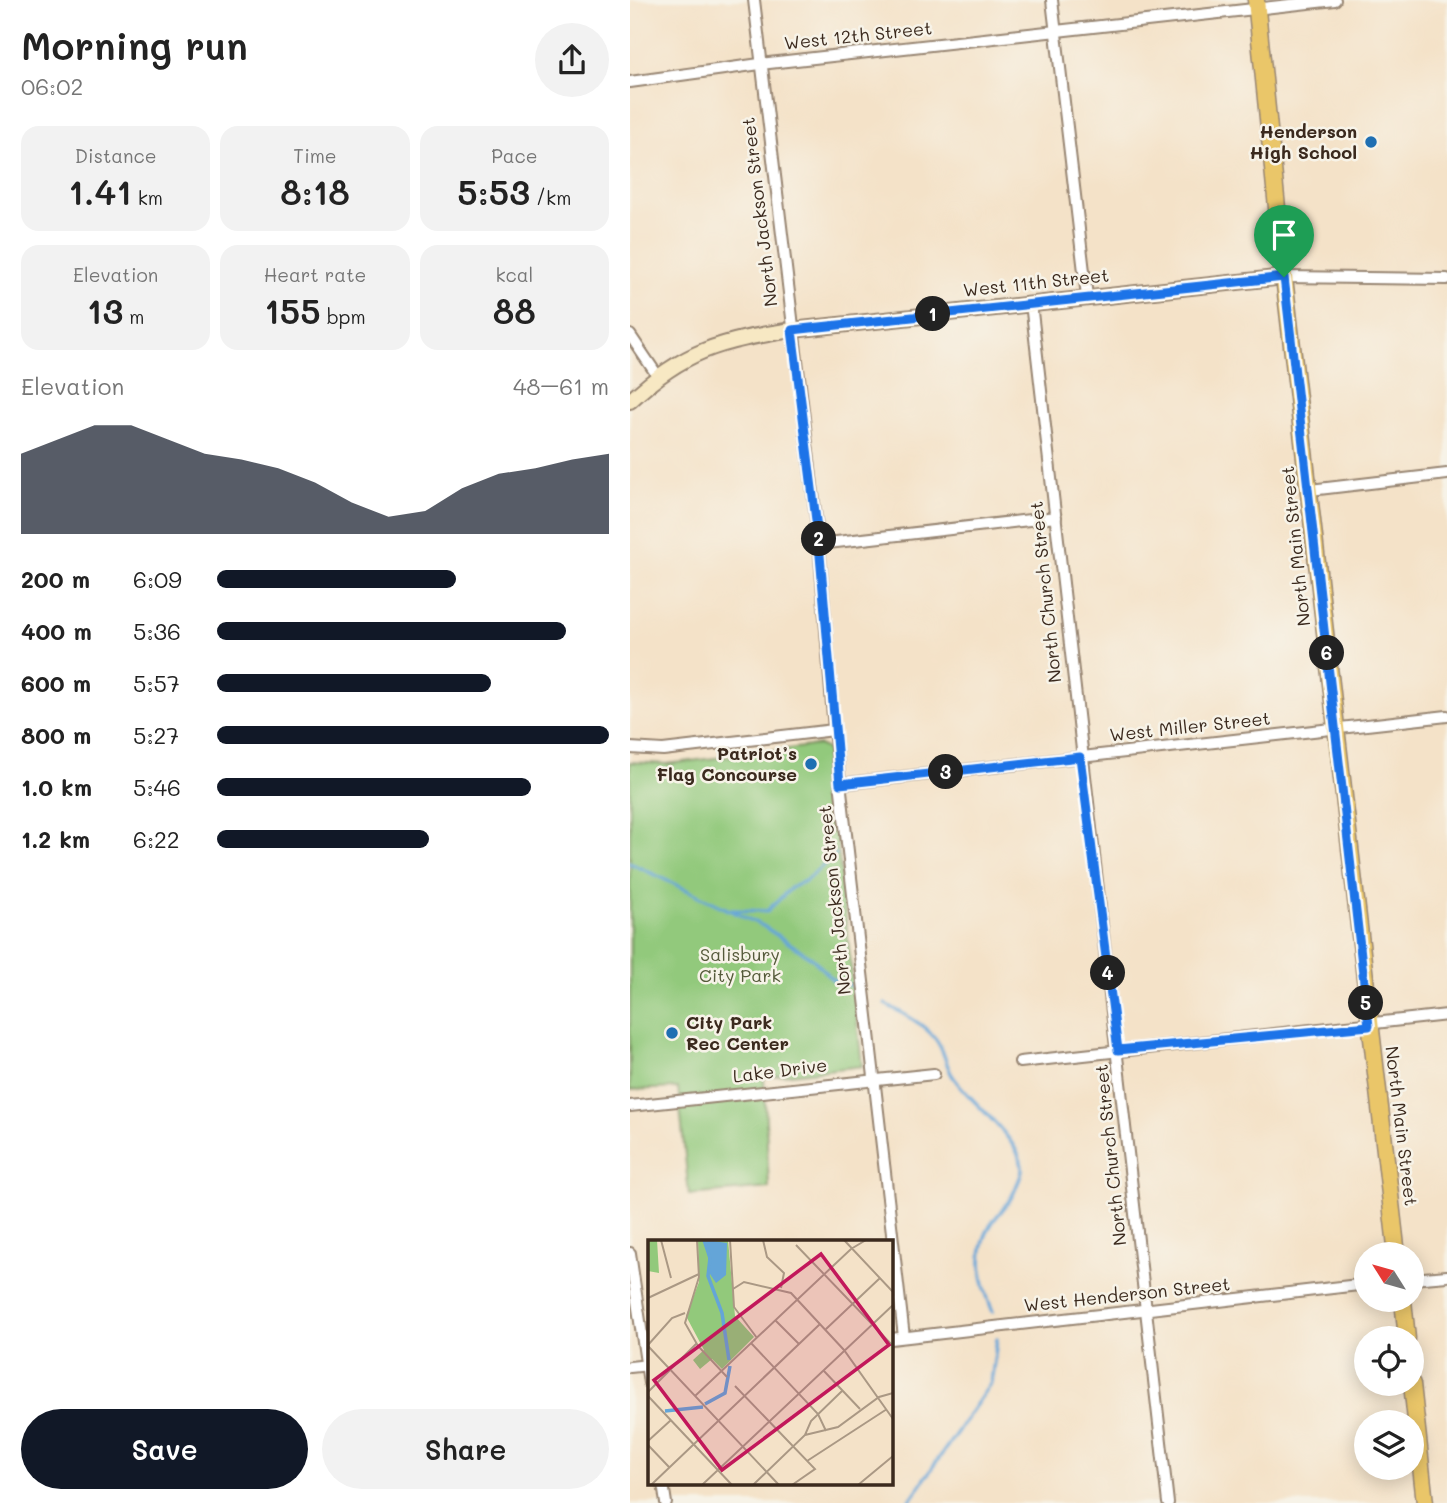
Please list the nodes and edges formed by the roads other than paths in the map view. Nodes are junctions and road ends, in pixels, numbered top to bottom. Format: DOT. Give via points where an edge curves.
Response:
graph roads {
  1 [pos="754,0"];
  2 [pos="1052,0"];
  3 [pos="1335,0"];
  4 [pos="1256,5"];
  5 [pos="1056,31"];
  6 [pos="760,64"];
  7 [pos="630,82"];
  8 [pos="1284,277"];
  9 [pos="1447,279"];
  10 [pos="1087,297"];
  11 [pos="1031,303"];
  12 [pos="792,330"];
  13 [pos="630,335"];
  14 [pos="657,375"];
  15 [pos="630,401"];
  16 [pos="1447,474"];
  17 [pos="1310,490"];
  18 [pos="1056,517"];
  19 [pos="819,544"];
  20 [pos="1447,716"];
  21 [pos="1335,728"];
  22 [pos="834,730"];
  23 [pos="630,748"];
  24 [pos="1080,757"];
  25 [pos="840,784"];
  26 [pos="1447,1015"];
  27 [pos="1369,1026"];
  28 [pos="1118,1050"];
  29 [pos="1020,1062"];
  30 [pos="934,1073"];
  31 [pos="873,1078"];
  32 [pos="630,1106"];
  33 [pos="1395,1242"];
  34 [pos="630,1253"];
  35 [pos="1447,1276"];
  36 [pos="1424,1278"];
  37 [pos="1354,1286"];
  38 [pos="1144,1311"];
  39 [pos="904,1337"];
  40 [pos="892,1339"];
  41 [pos="648,1365"];
  42 [pos="630,1367"];
  43 [pos="1413,1396"];
  44 [pos="1168,1503"];
  45 [pos="1425,1503"];
  1 -- 6 [label="street, North Jackson Street"];
  2 -- 5 [label="street"];
  3 -- 4 [label="street, West 12th Street"];
  4 -- 5 [label="street, West 12th Street"];
  4 -- 8 [label="main road, North Main Street"];
  5 -- 6 [label="street, West 12th Street"];
  5 -- 10 [label="street"];
  6 -- 7 [label="street, West 12th Street"];
  6 -- 12 [label="street, North Jackson Street"];
  8 -- 9 [label="street"];
  8 -- 10 [label="street, West 11th Street"];
  8 -- 17 [label="main road, North Main Street"];
  10 -- 11 [label="street, West 11th Street"];
  11 -- 12 [label="street, West 11th Street"];
  11 -- 18 [label="street, North Church Street"];
  12 -- 14 [label="street, West 11th Street" via="726,341"];
  12 -- 19 [label="street, North Jackson Street"];
  13 -- 14 [label="street"];
  14 -- 15 [label="street, West 11th Street"];
  16 -- 17 [label="street"];
  17 -- 21 [label="main road, North Main Street"];
  18 -- 19 [label="street"];
  18 -- 24 [label="street, North Church Street"];
  19 -- 22 [label="street, North Jackson Street"];
  20 -- 21 [label="street, West Miller Street"];
  21 -- 24 [label="street, West Miller Street"];
  21 -- 27 [label="main road, North Main Street"];
  22 -- 23 [label="street" via="663,750"];
  22 -- 25 [label="street, North Jackson Street"];
  24 -- 25 [label="street, West Miller Street"];
  24 -- 28 [label="street, North Church Street"];
  25 -- 31 [label="street, North Jackson Street"];
  26 -- 27 [label="street"];
  27 -- 28 [label="street"];
  27 -- 33 [label="main road, North Main Street"];
  28 -- 29 [label="street"];
  28 -- 38 [label="street, North Church Street"];
  30 -- 31 [label="street, Lake Drive"];
  31 -- 32 [label="street, Lake Drive"];
  31 -- 39 [label="street, North Jackson Street"];
  34 -- 41 [label="street"];
  35 -- 36 [label="street"];
  37 -- 38 [label="street, West Henderson Street"];
  38 -- 39 [label="street, West Henderson Street"];
  38 -- 44 [label="street, North Church Street"];
  39 -- 40 [label="street, West Henderson Street"];
  41 -- 42 [label="street"];
  43 -- 45 [label="main road"];
}
